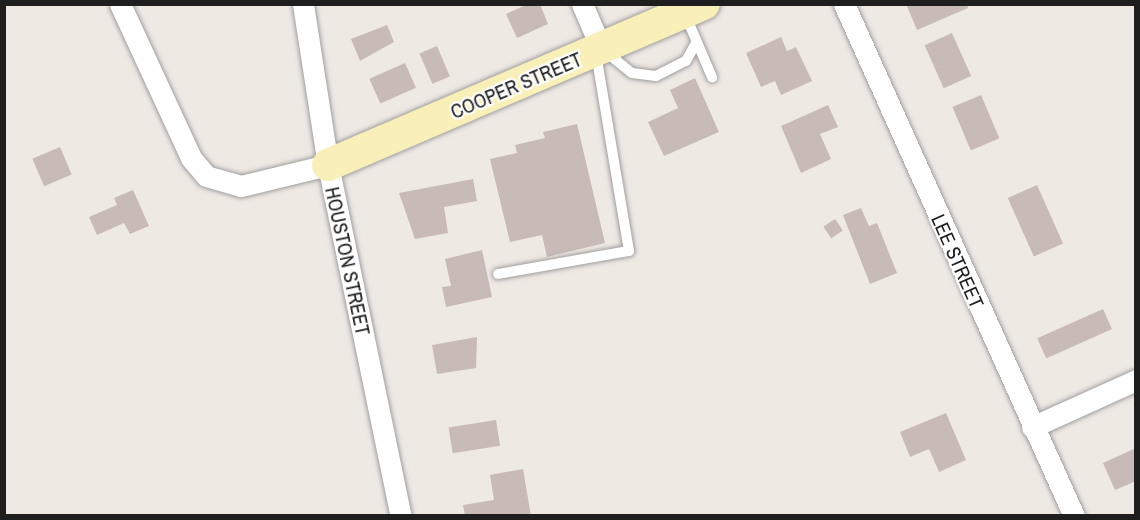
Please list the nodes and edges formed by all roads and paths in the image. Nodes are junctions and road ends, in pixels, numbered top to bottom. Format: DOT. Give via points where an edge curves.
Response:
graph roads {
  1 [pos="120,4"];
  2 [pos="303,4"];
  3 [pos="582,4"];
  4 [pos="844,4"];
  5 [pos="694,9"];
  6 [pos="696,43"];
  7 [pos="598,49"];
  8 [pos="711,77"];
  9 [pos="328,165"];
  10 [pos="498,274"];
  11 [pos="1136,380"];
  12 [pos="1032,427"];
  13 [pos="402,516"];
  14 [pos="1074,516"];
  1 -- 9 [label="street" via="191,158 206,176 241,186"];
  2 -- 9 [label="street, HOUSTON STREET"];
  3 -- 7 [label="street"];
  4 -- 12 [label="street, LEE STREET"];
  5 -- 6 [label="lane"];
  5 -- 7 [label="street, COOPER STREET"];
  6 -- 7 [label="lane" via="686,61 656,76 632,73"];
  6 -- 8 [label="lane"];
  7 -- 9 [label="street, COOPER STREET"];
  7 -- 10 [label="lane" via="629,251"];
  9 -- 13 [label="street, HOUSTON STREET"];
  11 -- 12 [label="street"];
  12 -- 14 [label="street, LEE STREET"];
}
